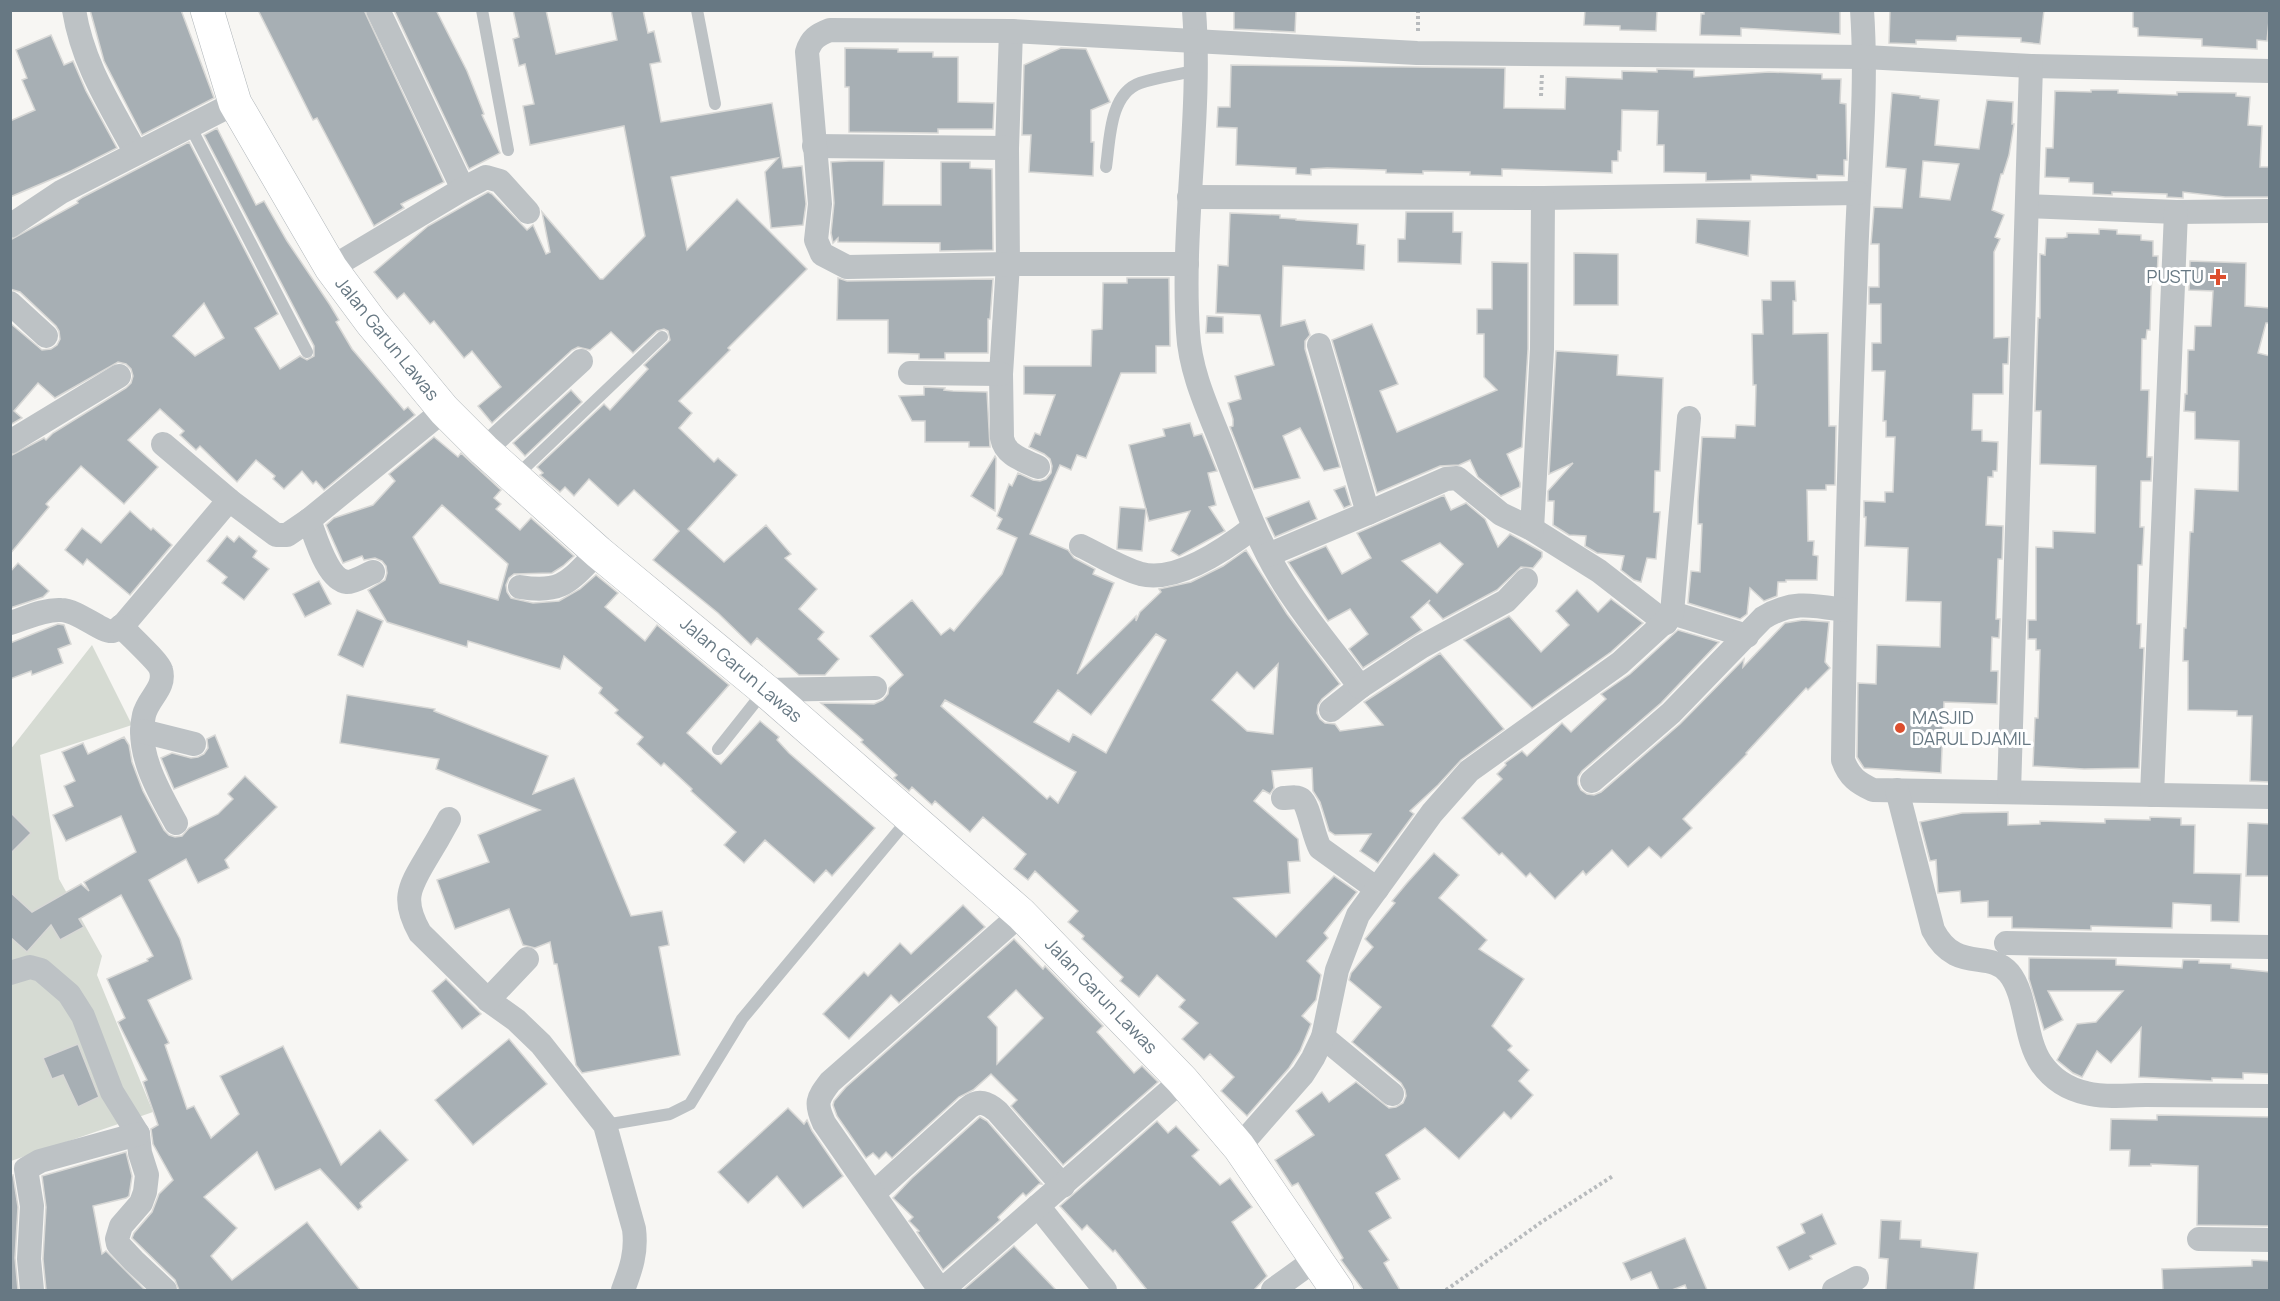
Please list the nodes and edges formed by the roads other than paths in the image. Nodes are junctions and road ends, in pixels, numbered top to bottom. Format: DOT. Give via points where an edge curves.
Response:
graph roads {
  1 [pos="74,10"];
  2 [pos="207,10"];
  3 [pos="378,10"];
  4 [pos="482,10"];
  5 [pos="697,10"];
  6 [pos="1194,10"];
  7 [pos="1862,10"];
  8 [pos="1011,31"];
  9 [pos="1196,40"];
  10 [pos="1865,57"];
  11 [pos="2031,66"];
  12 [pos="1196,70"];
  13 [pos="2270,70"];
  14 [pos="235,103"];
  15 [pos="715,104"];
  16 [pos="190,126"];
  17 [pos="814,146"];
  18 [pos="1007,148"];
  19 [pos="508,150"];
  20 [pos="136,153"];
  21 [pos="1106,167"];
  22 [pos="463,189"];
  23 [pos="1858,193"];
  24 [pos="1189,197"];
  25 [pos="1543,198"];
  26 [pos="2027,206"];
  27 [pos="2270,211"];
  28 [pos="528,212"];
  29 [pos="2176,212"];
  30 [pos="10,226"];
  31 [pos="1008,264"];
  32 [pos="1186,264"];
  33 [pos="331,268"];
  34 [pos="10,303"];
  35 [pos="46,336"];
  36 [pos="662,338"];
  37 [pos="1319,345"];
  38 [pos="307,352"];
  39 [pos="581,361"];
  40 [pos="910,373"];
  41 [pos="1000,374"];
  42 [pos="119,376"];
  43 [pos="444,410"];
  44 [pos="1689,418"];
  45 [pos="10,442"];
  46 [pos="163,444"];
  47 [pos="484,450"];
  48 [pos="1038,467"];
  49 [pos="514,478"];
  50 [pos="230,500"];
  51 [pos="1368,513"];
  52 [pos="309,520"];
  53 [pos="1254,526"];
  54 [pos="1532,529"];
  55 [pos="1081,546"];
  56 [pos="598,552"];
  57 [pos="1268,555"];
  58 [pos="373,572"];
  59 [pos="1526,580"];
  60 [pos="520,587"];
  61 [pos="1844,610"];
  62 [pos="1669,618"];
  63 [pos="10,623"];
  64 [pos="121,626"];
  65 [pos="1747,636"];
  66 [pos="1360,687"];
  67 [pos="875,688"];
  68 [pos="765,690"];
  69 [pos="1331,710"];
  70 [pos="142,731"];
  71 [pos="194,744"];
  72 [pos="718,749"];
  73 [pos="1592,781"];
  74 [pos="1898,790"];
  75 [pos="2009,792"];
  76 [pos="2152,795"];
  77 [pos="2270,797"];
  78 [pos="1282,798"];
  79 [pos="911,816"];
  80 [pos="450,819"];
  81 [pos="176,823"];
  82 [pos="1377,889"];
  83 [pos="1021,914"];
  84 [pos="2006,943"];
  85 [pos="2270,947"];
  86 [pos="527,959"];
  87 [pos="10,973"];
  88 [pos="488,1000"];
  89 [pos="1323,1037"];
  90 [pos="1182,1080"];
  91 [pos="1392,1094"];
  92 [pos="2270,1096"];
  93 [pos="605,1125"];
  94 [pos="138,1134"];
  95 [pos="1239,1147"];
  96 [pos="1063,1186"];
  97 [pos="874,1193"];
  98 [pos="1038,1206"];
  99 [pos="2199,1239"];
  100 [pos="2270,1240"];
  101 [pos="1316,1259"];
  102 [pos="1857,1278"];
  103 [pos="32,1290"];
  104 [pos="165,1290"];
  105 [pos="623,1290"];
  106 [pos="941,1290"];
  107 [pos="1105,1290"];
  108 [pos="1273,1290"];
  109 [pos="1337,1290"];
  110 [pos="1834,1290"];
  1 -- 20 [label="street" via="88,63"];
  2 -- 14 [label="main road, Jalan Garun Lawas"];
  3 -- 22 [label="street"];
  4 -- 19 [label="lane"];
  5 -- 15 [label="lane"];
  6 -- 9 [label="street"];
  7 -- 10 [label="street"];
  8 -- 9 [label="street"];
  8 -- 17 [label="street" via="830,30 818,35 807,52"];
  8 -- 18 [label="street"];
  9 -- 10 [label="street" via="1417,53"];
  9 -- 12 [label="street"];
  10 -- 11 [label="street"];
  10 -- 23 [label="street"];
  11 -- 13 [label="street"];
  11 -- 26 [label="street"];
  12 -- 21 [label="lane" via="1138,84 1122,98 1116,109"];
  12 -- 24 [label="street"];
  14 -- 16 [label="street"];
  14 -- 33 [label="main road, Jalan Garun Lawas"];
  16 -- 20 [label="street"];
  16 -- 38 [label="lane"];
  17 -- 18 [label="street"];
  17 -- 31 [label="street" via="820,204 816,240 822,254 832,261 847,267"];
  18 -- 31 [label="street"];
  20 -- 30 [label="street" via="61,192"];
  22 -- 28 [label="street" via="481,179 495,179"];
  22 -- 33 [label="street"];
  23 -- 25 [label="street"];
  23 -- 61 [label="street"];
  24 -- 25 [label="street"];
  24 -- 32 [label="street"];
  25 -- 54 [label="street" via="1542,349"];
  26 -- 29 [label="street"];
  26 -- 75 [label="street"];
  27 -- 29 [label="street"];
  29 -- 76 [label="street"];
  31 -- 32 [label="street"];
  31 -- 41 [label="street"];
  32 -- 53 [label="street" via="1188,332 1194,371"];
  33 -- 43 [label="main road, Jalan Garun Lawas"];
  34 -- 35 [label="street"];
  36 -- 49 [label="lane"];
  37 -- 51 [label="street"];
  39 -- 47 [label="street"];
  40 -- 41 [label="street"];
  41 -- 48 [label="street" via="1002,442 1013,455"];
  42 -- 45 [label="street"];
  43 -- 47 [label="main road, Jalan Garun Lawas"];
  43 -- 52 [label="street"];
  44 -- 62 [label="street"];
  46 -- 50 [label="street"];
  47 -- 49 [label="main road, Jalan Garun Lawas"];
  49 -- 56 [label="main road, Jalan Garun Lawas"];
  50 -- 52 [label="street" via="276,535 287,535"];
  50 -- 64 [label="street"];
  51 -- 54 [label="street" via="1453,477 1501,514"];
  51 -- 57 [label="street"];
  52 -- 58 [label="street" via="334,575 349,581"];
  53 -- 55 [label="street" via="1215,556 1159,575 1139,573"];
  53 -- 57 [label="street"];
  54 -- 62 [label="street"];
  56 -- 60 [label="street" via="556,588"];
  56 -- 68 [label="main road, Jalan Garun Lawas"];
  57 -- 66 [label="street" via="1291,594"];
  59 -- 66 [label="street" via="1506,601 1421,647"];
  61 -- 65 [label="street" via="1794,604 1763,618"];
  61 -- 74 [label="street" via="1843,760 1858,783 1873,790"];
  62 -- 65 [label="street"];
  62 -- 82 [label="street" via="1620,663 1469,771 1432,813"];
  63 -- 64 [label="street" via="60,609 75,612 106,630 114,631"];
  64 -- 70 [label="street" via="160,666 162,673"];
  65 -- 73 [label="street" via="1671,713"];
  66 -- 69 [label="street"];
  67 -- 68 [label="street"];
  68 -- 72 [label="lane"];
  68 -- 79 [label="main road, Jalan Garun Lawas"];
  70 -- 71 [label="street"];
  70 -- 81 [label="street" via="149,765"];
  74 -- 75 [label="street"];
  74 -- 92 [label="street" via="1933,930 1951,952 2006,970 2014,981 2034,1052 2051,1076 2066,1086 2096,1094"];
  75 -- 76 [label="street"];
  76 -- 77 [label="street"];
  78 -- 82 [label="street" via="1301,799 1320,848"];
  79 -- 83 [label="main road, Jalan Garun Lawas"];
  79 -- 93 [label="lane" via="742,1019 690,1104 670,1114"];
  80 -- 88 [label="street" via="411,884 410,908 420,933"];
  82 -- 89 [label="street" via="1358,915 1348,938"];
  83 -- 90 [label="main road, Jalan Garun Lawas"];
  83 -- 97 [label="street" via="830,1082 818,1098 824,1123"];
  84 -- 85 [label="street"];
  86 -- 88 [label="street"];
  87 -- 94 [label="street" via="35,968 69,994 83,1016 112,1092"];
  88 -- 93 [label="street" via="541,1044"];
  89 -- 91 [label="street"];
  89 -- 95 [label="street" via="1303,1074"];
  90 -- 95 [label="main road, Jalan Garun Lawas"];
  90 -- 96 [label="street"];
  93 -- 105 [label="street" via="636,1242"];
  94 -- 103 [label="street" via="39,1161 26,1169 32,1206"];
  94 -- 104 [label="street" via="147,1175 146,1192 121,1226 117,1239 134,1262"];
  95 -- 101 [label="main road, Jalan Garun Lawas"];
  96 -- 97 [label="street" via="997,1111 980,1102 968,1107"];
  96 -- 98 [label="street"];
  97 -- 106 [label="street"];
  98 -- 106 [label="street"];
  98 -- 107 [label="street"];
  99 -- 100 [label="street"];
  101 -- 108 [label="street"];
  101 -- 109 [label="main road, Jalan Garun Lawas"];
  102 -- 110 [label="street"];
}
